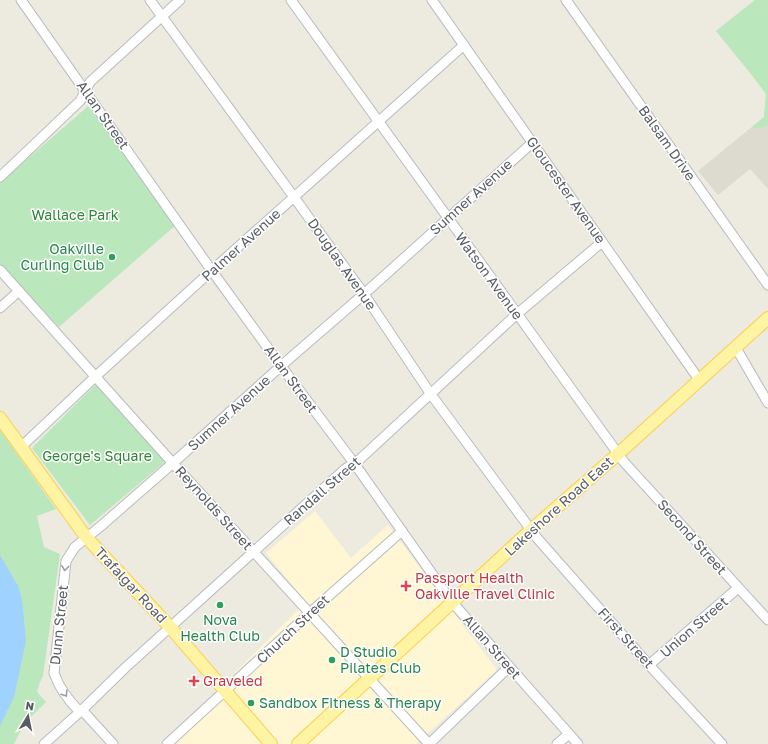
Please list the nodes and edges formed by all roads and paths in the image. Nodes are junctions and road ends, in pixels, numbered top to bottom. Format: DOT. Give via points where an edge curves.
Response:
graph roads {
  1 [pos="20,0"];
  2 [pos="150,0"];
  3 [pos="180,0"];
  4 [pos="291,0"];
  5 [pos="432,0"];
  6 [pos="566,0"];
  7 [pos="162,16"];
  8 [pos="464,46"];
  9 [pos="85,90"];
  10 [pos="378,122"];
  11 [pos="532,143"];
  12 [pos="0,177"];
  13 [pos="295,197"];
  14 [pos="448,218"];
  15 [pos="602,242"];
  16 [pos="0,270"];
  17 [pos="212,270"];
  18 [pos="768,285"];
  19 [pos="19,290"];
  20 [pos="364,294"];
  21 [pos="0,308"];
  22 [pos="517,314"];
  23 [pos="768,318"];
  24 [pos="736,348"];
  25 [pos="281,366"];
  26 [pos="96,376"];
  27 [pos="700,381"];
  28 [pos="430,393"];
  29 [pos="768,403"];
  30 [pos="0,418"];
  31 [pos="20,447"];
  32 [pos="618,454"];
  33 [pos="173,463"];
  34 [pos="354,463"];
  35 [pos="531,530"];
  36 [pos="402,531"];
  37 [pos="86,537"];
  38 [pos="254,552"];
  39 [pos="738,588"];
  40 [pos="452,602"];
  41 [pos="309,613"];
  42 [pos="768,620"];
  43 [pos="170,627"];
  44 [pos="649,665"];
  45 [pos="509,667"];
  46 [pos="369,679"];
  47 [pos="226,691"];
  48 [pos="81,711"];
  49 [pos="569,734"];
  50 [pos="44,744"];
  51 [pos="113,744"];
  52 [pos="167,744"];
  53 [pos="271,744"];
  54 [pos="298,744"];
  55 [pos="429,744"];
  56 [pos="557,744"];
  57 [pos="578,744"];
  58 [pos="722,744"];
  1 -- 9 [label="street, Allan Street"];
  2 -- 7 [label="street, Douglas Avenue"];
  3 -- 7 [label="street"];
  4 -- 10 [label="street, Watson Avenue"];
  5 -- 8 [label="street, Gloucester Avenue"];
  6 -- 18 [label="street, Balsam Drive"];
  7 -- 9 [label="street" via="90,82"];
  7 -- 13 [label="street, Douglas Avenue"];
  8 -- 10 [label="street, Palmer Avenue"];
  8 -- 11 [label="street, Gloucester Avenue"];
  9 -- 12 [label="street" via="80,101"];
  9 -- 17 [label="street, Allan Street"];
  10 -- 13 [label="street, Palmer Avenue"];
  10 -- 14 [label="street, Watson Avenue"];
  11 -- 14 [label="street, Sumner Avenue"];
  11 -- 15 [label="street, Gloucester Avenue"];
  13 -- 17 [label="street, Palmer Avenue"];
  13 -- 20 [label="street, Douglas Avenue"];
  14 -- 20 [label="street, Sumner Avenue"];
  14 -- 22 [label="street, Watson Avenue"];
  15 -- 22 [label="street, Randall Street"];
  15 -- 27 [label="street, Gloucester Avenue"];
  16 -- 19 [label="street, Reynolds Street"];
  17 -- 25 [label="street, Allan Street"];
  17 -- 26 [label="street, Palmer Avenue"];
  19 -- 21 [label="street"];
  19 -- 26 [label="street, Reynolds Street"];
  20 -- 25 [label="street, Sumner Avenue"];
  20 -- 28 [label="street, Douglas Avenue"];
  22 -- 28 [label="street, Randall Street"];
  22 -- 32 [label="street, Watson Avenue"];
  23 -- 24 [label="main road, Lakeshore Road East"];
  24 -- 27 [label="main road, Lakeshore Road East"];
  24 -- 29 [label="street"];
  25 -- 33 [label="street, Sumner Avenue"];
  25 -- 34 [label="street, Allan Street"];
  26 -- 31 [label="street, Palmer Avenue"];
  26 -- 33 [label="street, Reynolds Street"];
  27 -- 32 [label="main road, Lakeshore Road East"];
  28 -- 34 [label="street, Randall Street"];
  28 -- 35 [label="street, Douglas Avenue"];
  30 -- 31 [label="main road, Trafalgar Road"];
  31 -- 37 [label="main road, Trafalgar Road"];
  32 -- 35 [label="main road, Lakeshore Road East"];
  32 -- 39 [label="street, Second Street"];
  33 -- 37 [label="street, Sumner Avenue"];
  33 -- 38 [label="street, Reynolds Street"];
  34 -- 36 [label="street, Allan Street"];
  34 -- 38 [label="street, Randall Street"];
  35 -- 40 [label="main road, Lakeshore Road East"];
  35 -- 44 [label="street, First Street"];
  36 -- 40 [label="street, Allan Street"];
  36 -- 41 [label="street, Church Street"];
  37 -- 43 [label="main road, Trafalgar Road"];
  37 -- 48 [label="street, Dunn Street, one-way" via="74,547 66,561 54,673 65,695"];
  38 -- 41 [label="street, Reynolds Street"];
  38 -- 43 [label="street, Randall Street"];
  39 -- 42 [label="street, Second Street"];
  39 -- 44 [label="street, Union Street"];
  40 -- 45 [label="street, Allan Street"];
  40 -- 46 [label="main road, Lakeshore Road East"];
  41 -- 46 [label="street, Reynolds Street"];
  41 -- 47 [label="street, Church Street"];
  43 -- 47 [label="main road, Trafalgar Road"];
  43 -- 48 [label="street, Randall Street"];
  44 -- 58 [label="street, First Street"];
  45 -- 49 [label="street, Allan Street"];
  45 -- 55 [label="street"];
  46 -- 54 [label="main road, Lakeshore Road East"];
  46 -- 55 [label="street, Reynolds Street"];
  47 -- 52 [label="street, Church Street"];
  47 -- 53 [label="main road, Trafalgar Road"];
  48 -- 50 [label="street, Randall Street"];
  48 -- 51 [label="street, Dunn Street"];
  49 -- 56 [label="street"];
  49 -- 57 [label="street, Allan Street"];
}
